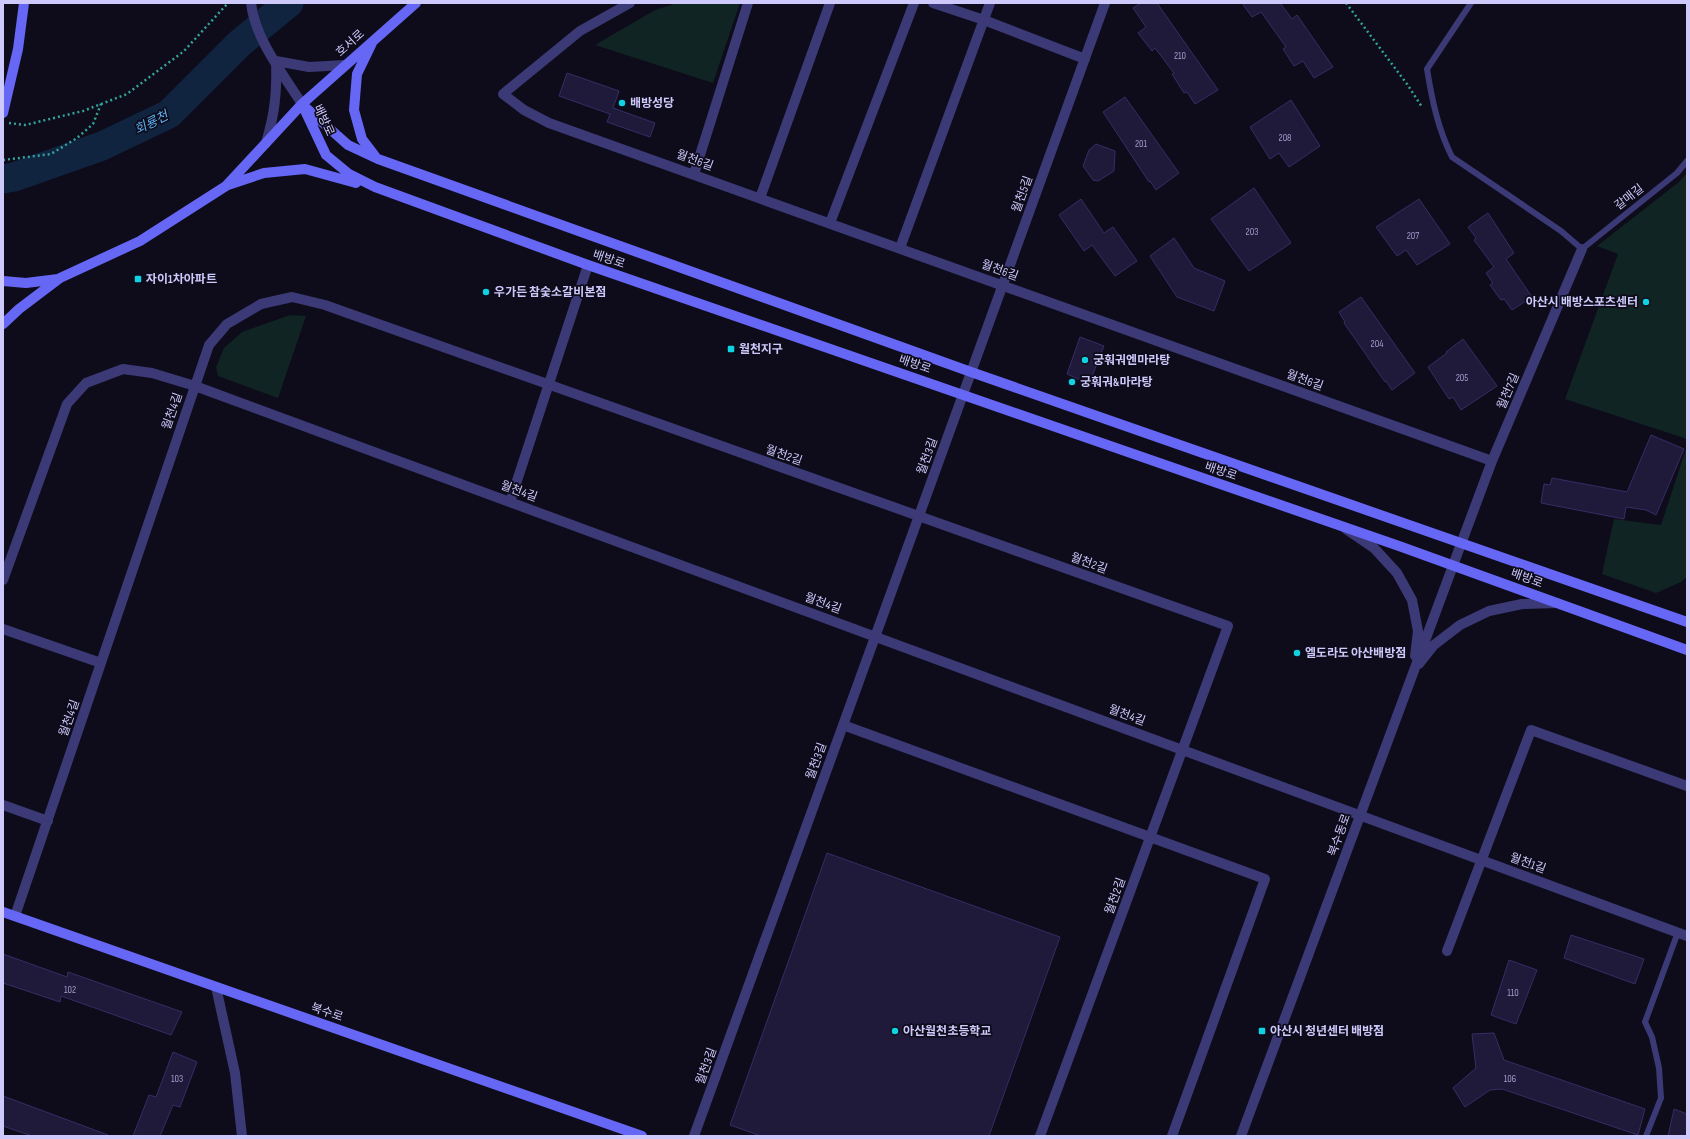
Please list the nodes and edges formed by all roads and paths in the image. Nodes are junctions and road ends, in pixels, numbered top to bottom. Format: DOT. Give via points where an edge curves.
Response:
graph roads {
  1 [pos="24,3"];
  2 [pos="228,3"];
  3 [pos="251,3"];
  4 [pos="416,3"];
  5 [pos="630,3"];
  6 [pos="748,3"];
  7 [pos="830,3"];
  8 [pos="914,3"];
  9 [pos="933,3"];
  10 [pos="990,3"];
  11 [pos="1105,3"];
  12 [pos="1346,3"];
  13 [pos="1471,3"];
  14 [pos="984,20"];
  15 [pos="375,38"];
  16 [pos="1085,59"];
  17 [pos="276,61"];
  18 [pos="345,65"];
  19 [pos="101,104"];
  20 [pos="302,104"];
  21 [pos="1424,111"];
  22 [pos="3,113"];
  23 [pos="3,122"];
  24 [pos="266,143"];
  25 [pos="378,159"];
  26 [pos="3,160"];
  27 [pos="1687,161"];
  28 [pos="694,174"];
  29 [pos="226,186"];
  30 [pos="379,189"];
  31 [pos="760,198"];
  32 [pos="830,223"];
  33 [pos="900,248"];
  34 [pos="1582,249"];
  35 [pos="588,265"];
  36 [pos="60,278"];
  37 [pos="3,282"];
  38 [pos="1003,285"];
  39 [pos="3,324"];
  40 [pos="971,372"];
  41 [pos="195,386"];
  42 [pos="548,386"];
  43 [pos="963,395"];
  44 [pos="1492,461"];
  45 [pos="510,502"];
  46 [pos="919,517"];
  47 [pos="1340,526"];
  48 [pos="1461,544"];
  49 [pos="1452,566"];
  50 [pos="3,580"];
  51 [pos="1558,603"];
  52 [pos="1687,622"];
  53 [pos="3,628"];
  54 [pos="875,636"];
  55 [pos="1687,650"];
  56 [pos="101,663"];
  57 [pos="1414,670"];
  58 [pos="843,725"];
  59 [pos="1183,750"];
  60 [pos="1687,786"];
  61 [pos="3,805"];
  62 [pos="1360,815"];
  63 [pos="48,821"];
  64 [pos="1150,837"];
  65 [pos="1481,860"];
  66 [pos="7,915"];
  67 [pos="1683,934"];
  68 [pos="1447,951"];
  69 [pos="216,987"];
  70 [pos="242,1136"];
  71 [pos="642,1136"];
  72 [pos="694,1136"];
  73 [pos="1040,1136"];
  74 [pos="1172,1136"];
  75 [pos="1241,1136"];
  76 [pos="1646,1136"];
  1 -- 22 [label="street" via="18,49"];
  2 -- 19 [label="path" via="184,51 126,94"];
  3 -- 17 [label="street" via="263,41"];
  4 -- 15 [label="street, 호서로"];
  5 -- 28 [label="street, 월천6길" via="580,31 503,94 524,110 549,123"];
  6 -- 28 [label="street"];
  7 -- 31 [label="street"];
  8 -- 32 [label="street"];
  9 -- 14 [label="street"];
  10 -- 14 [label="street"];
  11 -- 16 [label="street, 월천5길"];
  12 -- 21 [label="path" via="1407,84"];
  13 -- 34 [label="lane" via="1427,69 1434,110 1446,145 1452,157 1561,231"];
  14 -- 16 [label="street"];
  14 -- 33 [label="street"];
  15 -- 18 [label="street, 호서로"];
  15 -- 25 [label="street" via="357,74 354,110 362,139"];
  16 -- 38 [label="street, 월천5길"];
  17 -- 18 [label="street" via="309,67"];
  17 -- 20 [label="street"];
  17 -- 24 [label="street" via="277,88 273,120"];
  18 -- 20 [label="street, 호서로"];
  19 -- 23 [label="path" via="84,112 25,125"];
  19 -- 26 [label="path" via="94,124 51,154"];
  20 -- 24 [label="street, 호서로"];
  20 -- 25 [label="street, 배방로" via="348,145"];
  20 -- 30 [label="street, 배방로" via="326,155 348,174"];
  24 -- 29 [label="street, 호서로"];
  25 -- 40 [label="street, 배방로"];
  27 -- 34 [label="lane, 갈매길" via="1677,173"];
  28 -- 31 [label="street, 월천6길"];
  29 -- 30 [label="street" via="264,173 305,169"];
  29 -- 36 [label="street" via="140,241"];
  30 -- 35 [label="street, 배방로"];
  31 -- 32 [label="street, 월천6길"];
  32 -- 33 [label="street, 월천6길"];
  33 -- 38 [label="street, 월천6길"];
  34 -- 44 [label="street, 월천7길"];
  35 -- 42 [label="street"];
  35 -- 43 [label="street, 배방로"];
  36 -- 37 [label="street" via="26,283"];
  36 -- 39 [label="street"];
  38 -- 40 [label="street, 월천5길"];
  38 -- 44 [label="street, 월천6길"];
  40 -- 43 [label="street, 월천5길"];
  40 -- 48 [label="street, 배방로"];
  41 -- 42 [label="street, 월천2길" via="209,345 227,324 262,304 292,297 325,306"];
  41 -- 45 [label="street, 월천4길"];
  41 -- 50 [label="street" via="152,373 123,369 86,383 67,404"];
  41 -- 56 [label="street, 월천4길"];
  42 -- 45 [label="street"];
  42 -- 46 [label="street, 월천2길"];
  43 -- 46 [label="street, 월천3길"];
  43 -- 47 [label="street, 배방로"];
  44 -- 48 [label="street, 월천7길"];
  45 -- 54 [label="street, 월천4길"];
  46 -- 54 [label="street, 월천3길"];
  46 -- 59 [label="street, 월천2길" via="1228,626"];
  47 -- 49 [label="street, 배방로"];
  47 -- 57 [label="street" via="1374,548 1397,573 1412,600 1418,632"];
  48 -- 49 [label="street, 북수동로"];
  48 -- 52 [label="street, 배방로"];
  49 -- 51 [label="street, 배방로"];
  49 -- 57 [label="street, 북수동로"];
  51 -- 55 [label="street, 배방로"];
  51 -- 57 [label="street" via="1522,604 1489,611 1460,625 1434,645"];
  53 -- 56 [label="street"];
  54 -- 58 [label="street, 월천3길"];
  54 -- 59 [label="street, 월천4길"];
  56 -- 63 [label="street, 월천4길"];
  57 -- 62 [label="street, 북수동로"];
  58 -- 64 [label="street"];
  58 -- 72 [label="street, 월천3길"];
  59 -- 62 [label="street, 월천4길"];
  59 -- 64 [label="street, 월천2길"];
  60 -- 65 [label="street" via="1530,730"];
  61 -- 63 [label="street"];
  62 -- 65 [label="street, 월천1길"];
  62 -- 75 [label="street, 북수동로"];
  63 -- 66 [label="street, 월천4길"];
  64 -- 73 [label="street, 월천2길"];
  64 -- 74 [label="street" via="1265,879"];
  65 -- 67 [label="street, 월천1길"];
  65 -- 68 [label="street"];
  66 -- 69 [label="street, 북수로"];
  67 -- 76 [label="lane" via="1645,1022 1652,1038 1659,1068 1661,1098"];
  69 -- 70 [label="street" via="235,1073"];
  69 -- 71 [label="street, 북수로"];
}
